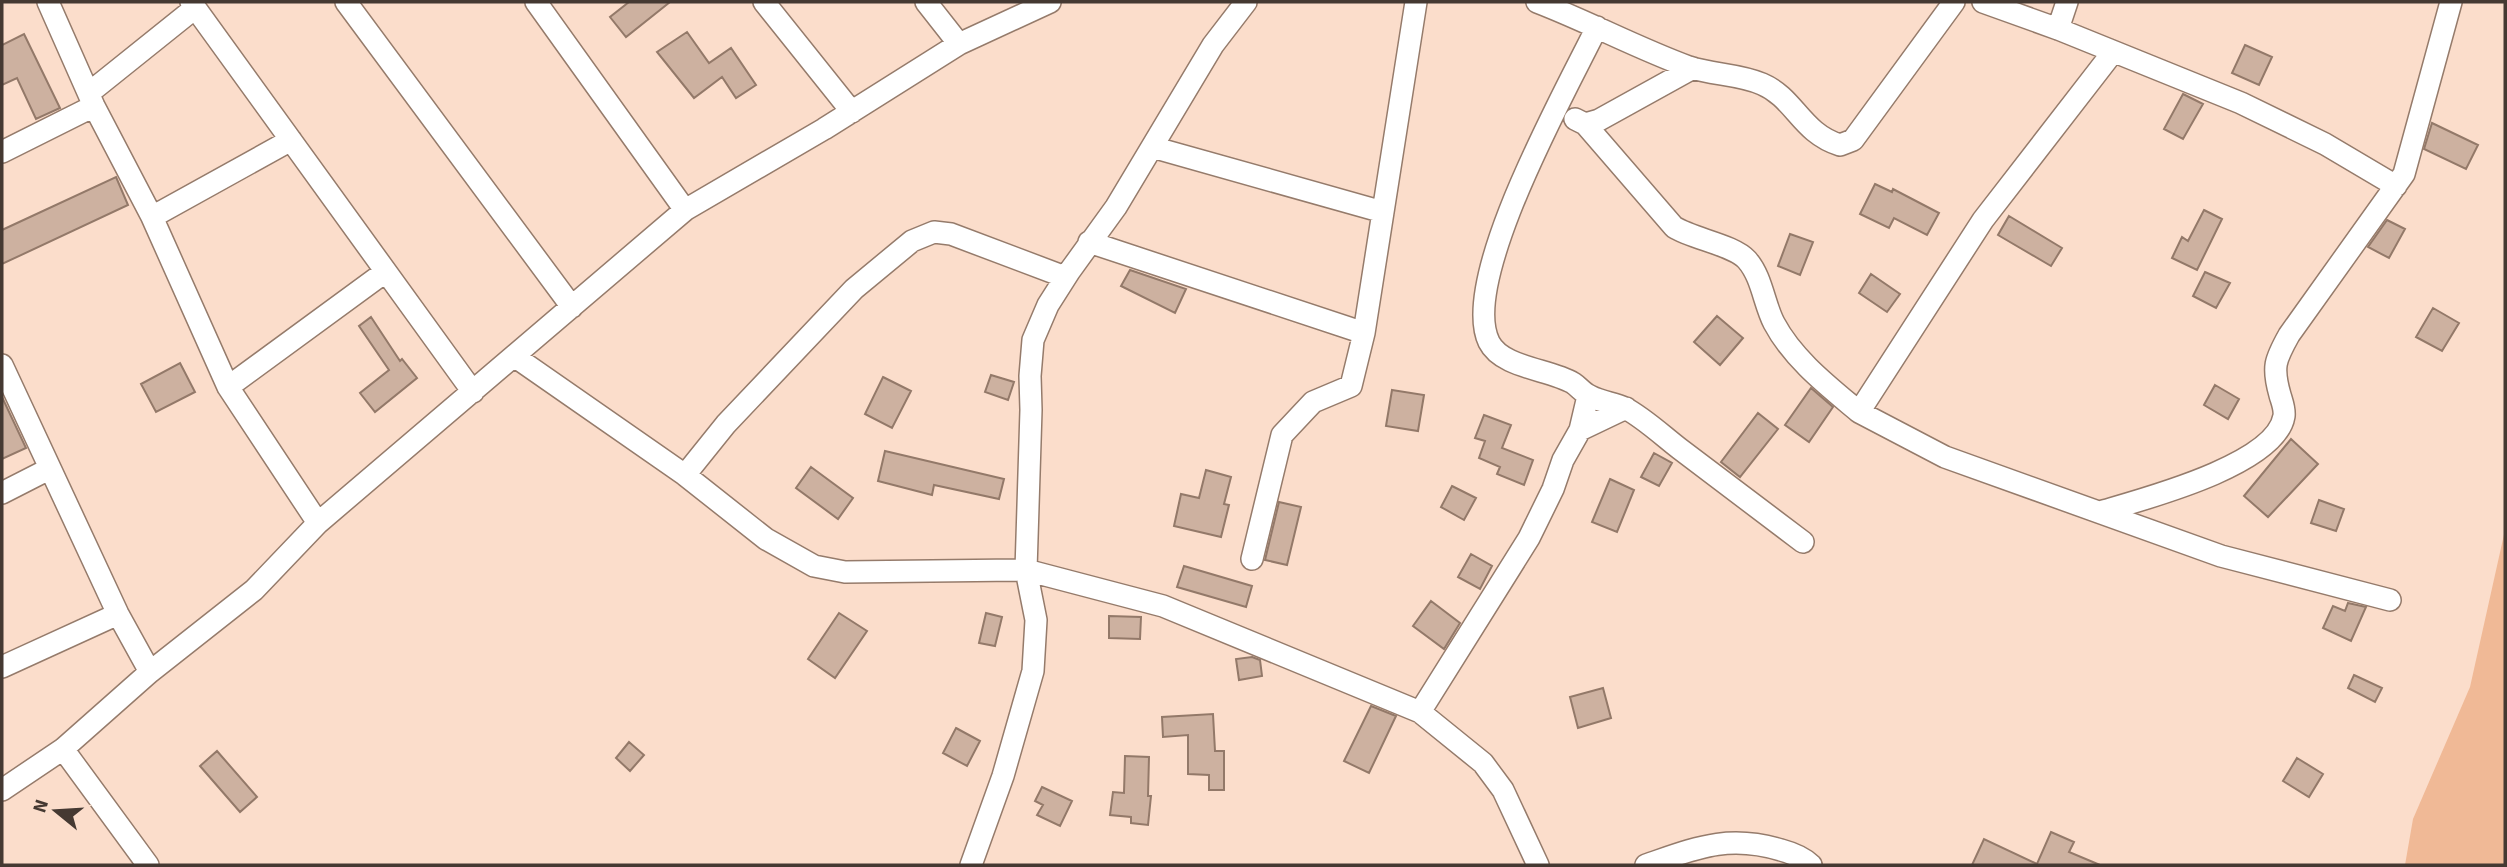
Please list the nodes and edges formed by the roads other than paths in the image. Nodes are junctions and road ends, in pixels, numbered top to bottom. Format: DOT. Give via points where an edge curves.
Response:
graph roads {
  1 [pos="48,2"];
  2 [pos="346,2"];
  3 [pos="536,2"];
  4 [pos="764,2"];
  5 [pos="926,2"];
  6 [pos="1050,2"];
  7 [pos="1246,2"];
  8 [pos="1416,2"];
  9 [pos="1537,2"];
  10 [pos="1954,2"];
  11 [pos="1983,2"];
  12 [pos="2067,2"];
  13 [pos="2451,2"];
  14 [pos="193,5"];
  15 [pos="1597,27"];
  16 [pos="2058,29"];
  17 [pos="959,44"];
  18 [pos="2113,52"];
  19 [pos="1693,68"];
  20 [pos="92,99"];
  21 [pos="1557,110"];
  22 [pos="852,112"];
  23 [pos="1586,124"];
  24 [pos="290,141"];
  25 [pos="1152,146"];
  26 [pos="2,152"];
  27 [pos="2396,186"];
  28 [pos="685,210"];
  29 [pos="1383,212"];
  30 [pos="152,217"];
  31 [pos="1089,242"];
  32 [pos="385,272"];
  33 [pos="1065,277"];
  34 [pos="572,307"];
  35 [pos="1364,334"];
  36 [pos="514,356"];
  37 [pos="2,365"];
  38 [pos="228,387"];
  39 [pos="473,391"];
  40 [pos="1588,396"];
  41 [pos="1626,408"];
  42 [pos="1859,412"];
  43 [pos="1580,430"];
  44 [pos="49,469"];
  45 [pos="685,475"];
  46 [pos="2,493"];
  47 [pos="2100,512"];
  48 [pos="318,523"];
  49 [pos="1803,542"];
  50 [pos="1252,559"];
  51 [pos="1026,570"];
  52 [pos="2390,600"];
  53 [pos="118,614"];
  54 [pos="2,667"];
  55 [pos="150,673"];
  56 [pos="1420,712"];
  57 [pos="63,749"];
  58 [pos="2,790"];
  59 [pos="148,865"];
  60 [pos="971,865"];
  61 [pos="1538,865"];
  62 [pos="1646,865"];
  63 [pos="1811,865"];
  1 -- 20 [label="street"];
  2 -- 34 [label="street"];
  3 -- 28 [label="street"];
  4 -- 22 [label="street"];
  5 -- 17 [label="street"];
  6 -- 17 [label="street"];
  7 -- 25 [label="street" via="1213,46"];
  8 -- 29 [label="street"];
  9 -- 15 [label="street"];
  10 -- 19 [label="street" via="1853,140 1840,145 1812,131 1772,89 1738,76"];
  11 -- 16 [label="street"];
  12 -- 16 [label="street"];
  13 -- 27 [label="street" via="2409,161"];
  14 -- 20 [label="street"];
  14 -- 24 [label="street"];
  15 -- 19 [label="street"];
  15 -- 21 [label="street"];
  16 -- 18 [label="street"];
  17 -- 22 [label="street"];
  18 -- 27 [label="street" via="2241,103 2325,144"];
  18 -- 42 [label="street" via="1983,220"];
  19 -- 23 [label="street"];
  20 -- 26 [label="street"];
  20 -- 30 [label="street"];
  21 -- 23 [label="street"];
  21 -- 40 [label="street" via="1504,227 1489,276 1485,325 1498,355 1556,374"];
  22 -- 28 [label="street"];
  23 -- 42 [label="street" via="1674,227 1746,258 1783,339"];
  24 -- 30 [label="street"];
  24 -- 32 [label="street"];
  25 -- 29 [label="street"];
  25 -- 31 [label="street"];
  27 -- 47 [label="street" via="2276,358 2273,371 2285,412 2281,428 2270,442 2254,455 2209,475"];
  28 -- 34 [label="street"];
  29 -- 35 [label="street"];
  30 -- 38 [label="street"];
  31 -- 33 [label="street"];
  31 -- 35 [label="street"];
  32 -- 38 [label="street"];
  32 -- 39 [label="street"];
  33 -- 45 [label="street" via="951,234 934,232 912,242 854,289 726,424"];
  33 -- 51 [label="street" via="1033,340"];
  34 -- 36 [label="street"];
  35 -- 50 [label="street" via="1351,386 1313,402 1282,435"];
  36 -- 39 [label="street"];
  36 -- 45 [label="street"];
  37 -- 44 [label="street"];
  38 -- 48 [label="street"];
  39 -- 48 [label="street"];
  40 -- 41 [label="street"];
  40 -- 43 [label="street"];
  41 -- 43 [label="street"];
  41 -- 49 [label="street"];
  42 -- 47 [label="street" via="1945,457"];
  43 -- 56 [label="street" via="1529,538"];
  44 -- 46 [label="street"];
  44 -- 53 [label="street"];
  45 -- 51 [label="street" via="766,539 814,566 845,572"];
  47 -- 52 [label="street" via="2248,565"];
  48 -- 55 [label="street" via="254,590"];
  51 -- 56 [label="street" via="1164,606"];
  51 -- 60 [label="street" via="1036,620 1033,671"];
  53 -- 54 [label="street"];
  53 -- 55 [label="street"];
  55 -- 57 [label="street"];
  56 -- 61 [label="street" via="1483,763 1503,790"];
  57 -- 58 [label="street"];
  57 -- 59 [label="street"];
  62 -- 63 [label="street" via="1727,842 1768,846"];
}
